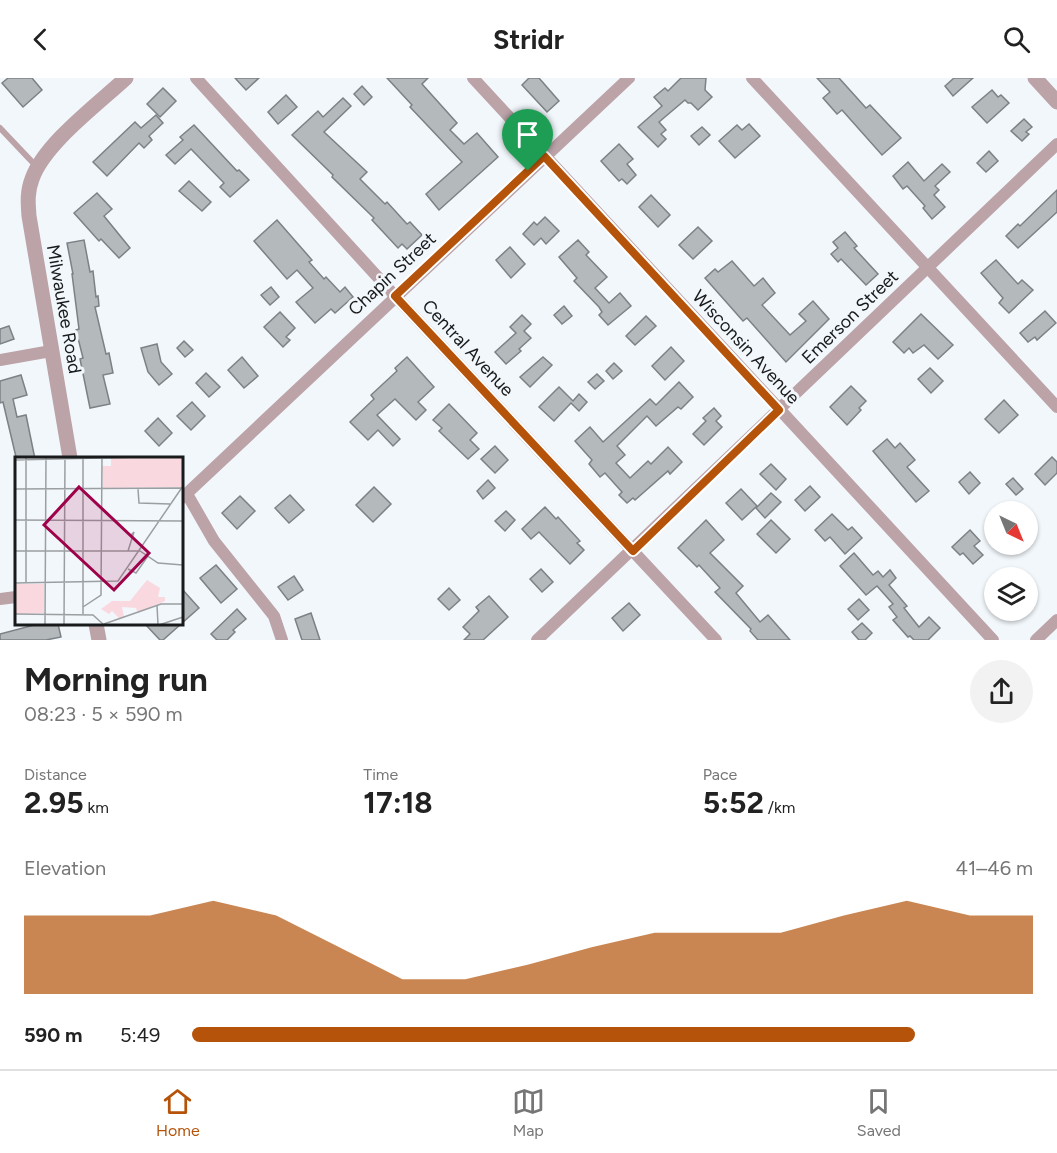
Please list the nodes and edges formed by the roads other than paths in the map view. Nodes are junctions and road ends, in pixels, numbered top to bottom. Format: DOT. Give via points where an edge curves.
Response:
graph roads {
  1 [pos="126,78"];
  2 [pos="196,78"];
  3 [pos="473,78"];
  4 [pos="629,78"];
  5 [pos="752,78"];
  6 [pos="1035,78"];
  7 [pos="1057,102"];
  8 [pos="0,129"];
  9 [pos="1057,144"];
  10 [pos="544,156"];
  11 [pos="37,168"];
  12 [pos="927,268"];
  13 [pos="395,296"];
  14 [pos="51,351"];
  15 [pos="0,360"];
  16 [pos="1057,407"];
  17 [pos="779,410"];
  18 [pos="70,457"];
  19 [pos="184,496"];
  20 [pos="633,551"];
  21 [pos="15,597"];
  22 [pos="0,599"];
  23 [pos="1057,620"];
  24 [pos="96,625"];
  25 [pos="279,636"];
  26 [pos="99,640"];
  27 [pos="537,640"];
  28 [pos="716,640"];
  29 [pos="993,640"];
  30 [pos="1036,640"];
  1 -- 11 [label="street, Milwaukee Road" via="63,136"];
  2 -- 13 [label="street, Central Avenue"];
  3 -- 10 [label="street, Wisconsin Avenue"];
  4 -- 10 [label="street, Chapin Street"];
  5 -- 12 [label="street"];
  6 -- 7 [label="street"];
  8 -- 11 [label="lane"];
  9 -- 12 [label="street, Emerson Street"];
  10 -- 13 [label="street, Chapin Street"];
  10 -- 17 [label="street, Wisconsin Avenue"];
  11 -- 14 [label="street, Milwaukee Road" via="27,196"];
  12 -- 16 [label="street"];
  12 -- 17 [label="street, Emerson Street"];
  13 -- 19 [label="street, Chapin Street"];
  13 -- 20 [label="street, Central Avenue"];
  14 -- 15 [label="street"];
  14 -- 18 [label="street, Milwaukee Road"];
  17 -- 20 [label="street, Emerson Street"];
  17 -- 29 [label="street, Wisconsin Avenue"];
  19 -- 25 [label="street" via="274,616"];
  20 -- 27 [label="street, Emerson Street"];
  20 -- 28 [label="street, Central Avenue"];
  21 -- 22 [label="street"];
  23 -- 30 [label="street"];
  24 -- 26 [label="street"];
}
